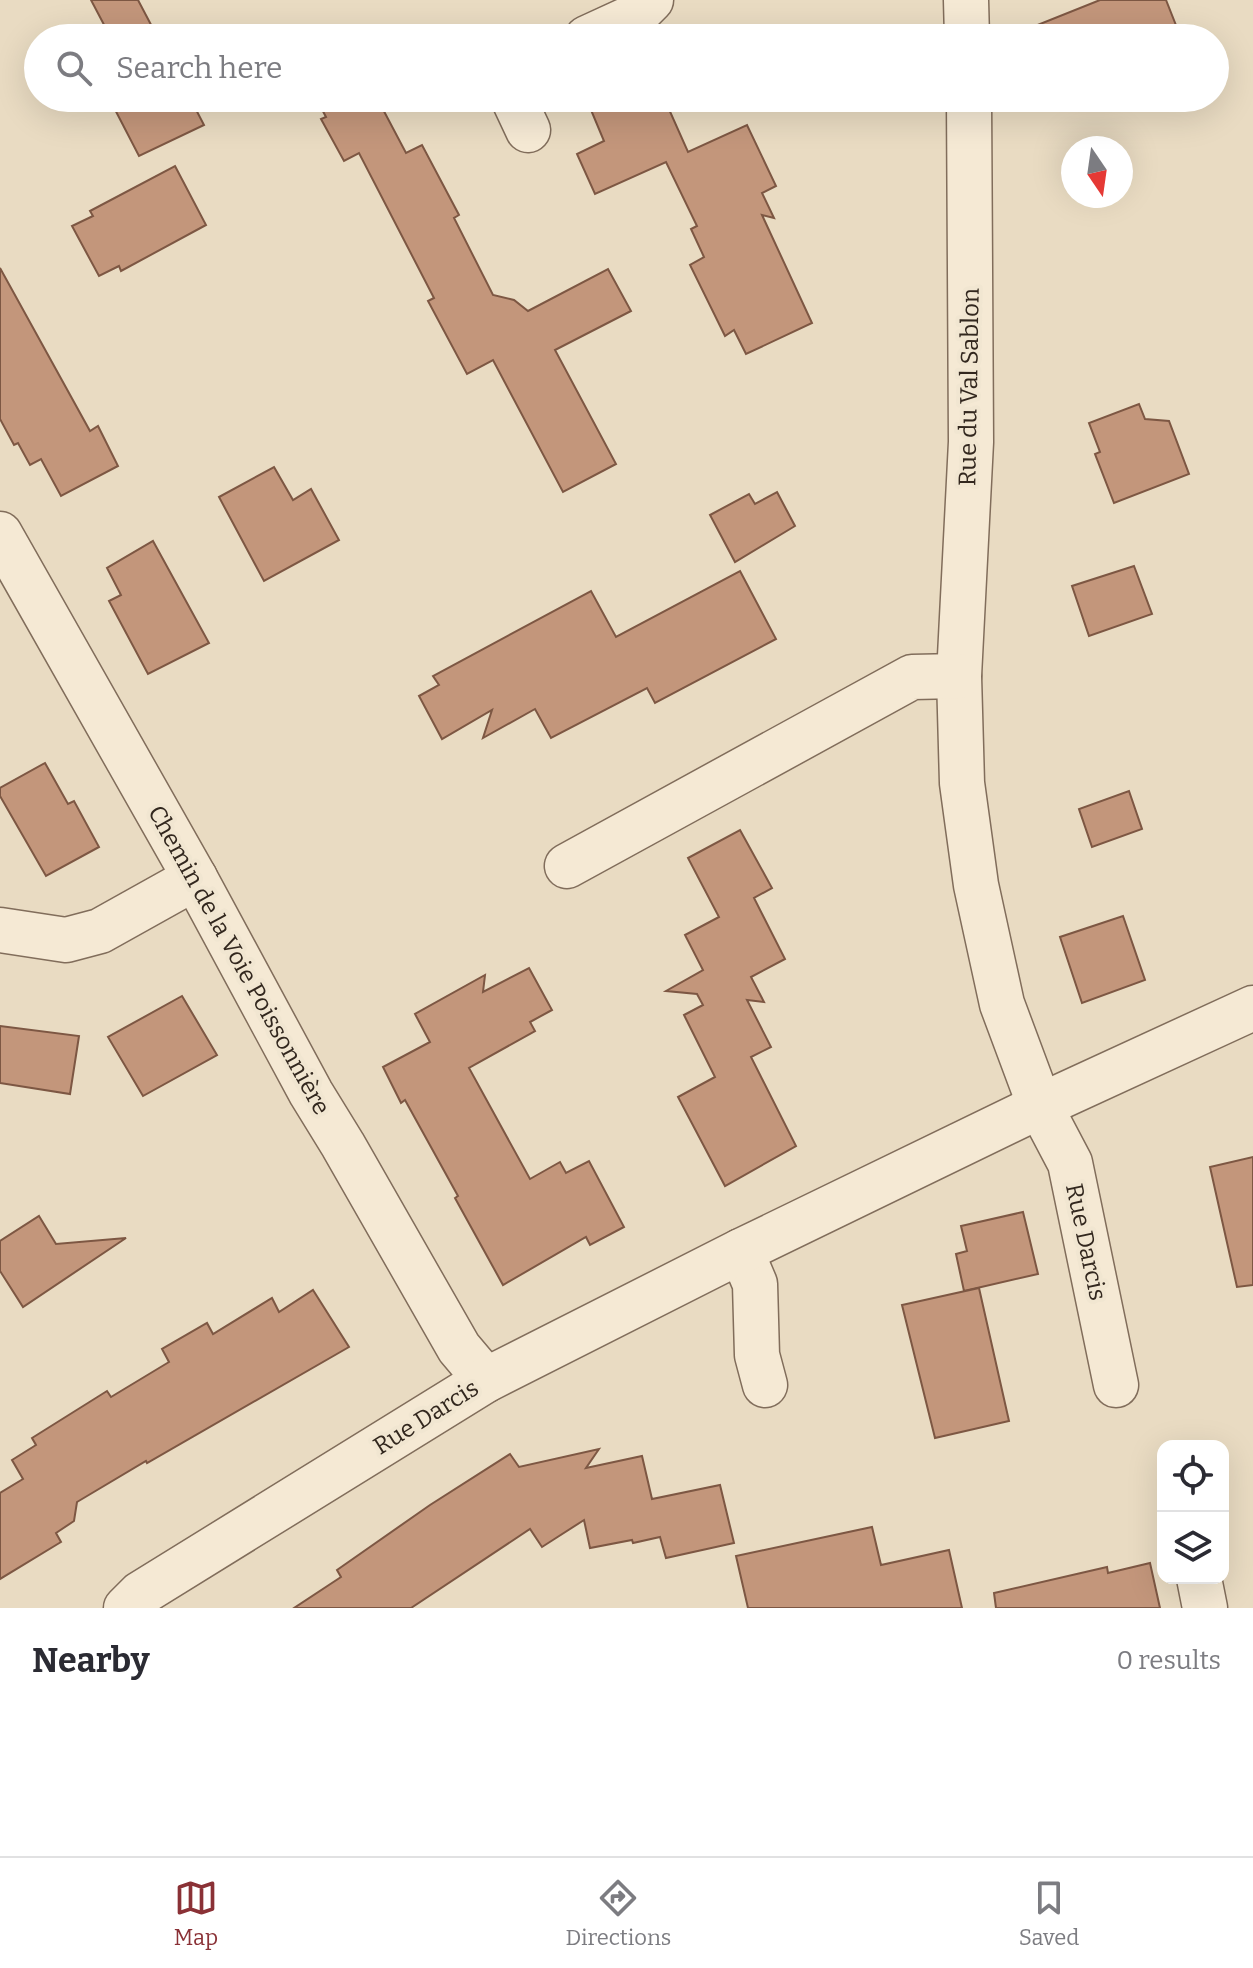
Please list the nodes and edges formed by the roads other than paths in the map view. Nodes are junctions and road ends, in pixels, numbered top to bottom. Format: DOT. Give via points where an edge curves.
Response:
graph roads {
  1 [pos="651,0"];
  2 [pos="966,0"];
  3 [pos="618,24"];
  4 [pos="967,24"];
  5 [pos="969,112"];
  6 [pos="0,534"];
  7 [pos="959,676"];
  8 [pos="567,866"];
  9 [pos="195,878"];
  10 [pos="0,930"];
  11 [pos="1253,1008"];
  12 [pos="1040,1106"];
  13 [pos="741,1251"];
  14 [pos="486,1380"];
  15 [pos="765,1385"];
  16 [pos="1116,1385"];
  17 [pos="1200,1584"];
  18 [pos="126,1608"];
  19 [pos="1205,1608"];
  1 -- 3 [label="street"];
  2 -- 4 [label="street"];
  5 -- 7 [label="street, Rue du Val Sablon" via="971,442"];
  6 -- 9 [label="street, Chemin de la Voie Poissonnière"];
  7 -- 8 [label="street" via="912,677"];
  7 -- 12 [label="street, Rue du Val Sablon" via="962,783 976,885 1002,1004"];
  9 -- 10 [label="street" via="100,931 66,940"];
  9 -- 14 [label="street, Chemin de la Voie Poissonnière" via="311,1093 459,1348"];
  11 -- 12 [label="street, Rue Darcis"];
  12 -- 13 [label="street, Rue Darcis"];
  12 -- 16 [label="street, Rue Darcis" via="1070,1163"];
  13 -- 14 [label="street, Rue Darcis"];
  13 -- 15 [label="street" via="755,1284 757,1355"];
  14 -- 18 [label="street, Rue Darcis" via="140,1594"];
  17 -- 19 [label="street"];
}
